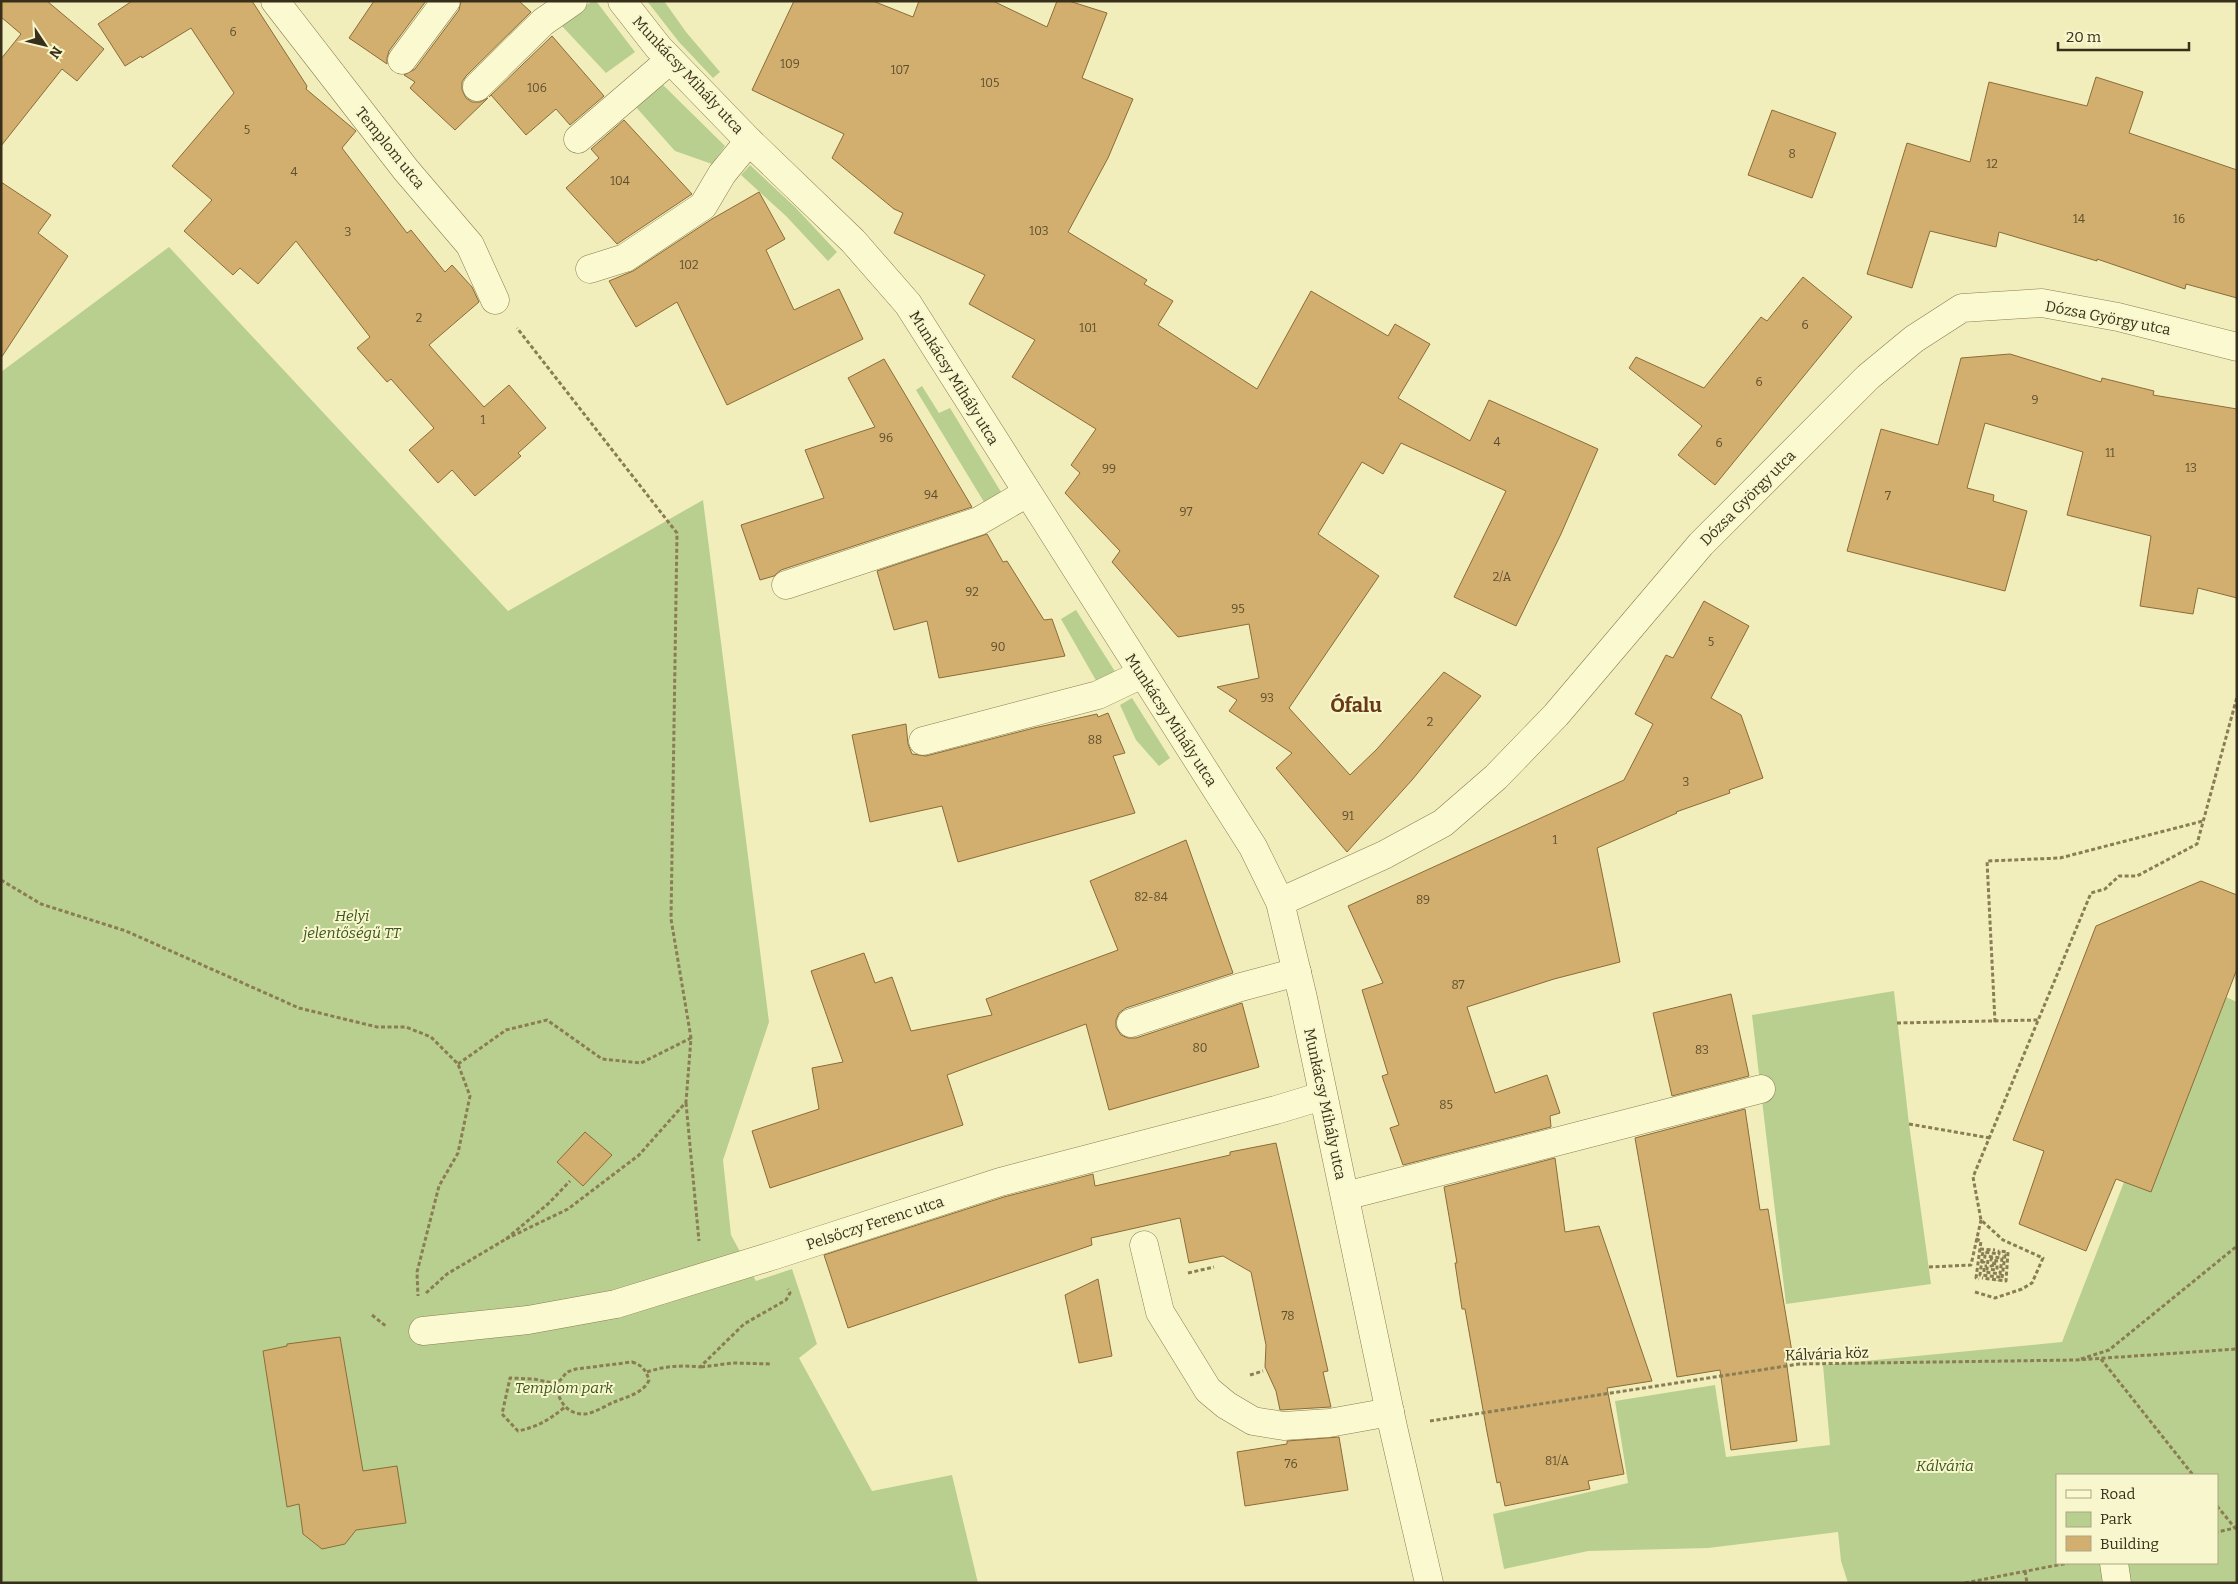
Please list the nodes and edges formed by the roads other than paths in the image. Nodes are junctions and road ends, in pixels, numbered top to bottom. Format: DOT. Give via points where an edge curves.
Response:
graph roads {
  1 [pos="275,1"];
  2 [pos="446,1"];
  3 [pos="573,1"];
  4 [pos="622,1"];
  5 [pos="402,60"];
  6 [pos="670,60"];
  7 [pos="477,86"];
  8 [pos="578,139"];
  9 [pos="749,141"];
  10 [pos="590,269"];
  11 [pos="495,300"];
  12 [pos="2237,347"];
  13 [pos="1027,494"];
  14 [pos="786,585"];
  15 [pos="1142,674"];
  16 [pos="923,741"];
  17 [pos="1280,902"];
  18 [pos="1297,972"];
  19 [pos="1131,1023"];
  20 [pos="1761,1089"];
  21 [pos="1322,1096"];
  22 [pos="1345,1196"];
  23 [pos="1144,1245"];
  24 [pos="423,1331"];
  25 [pos="1392,1420"];
  26 [pos="2114,1564"];
  27 [pos="1429,1583"];
  28 [pos="2117,1583"];
  1 -- 11 [label="street, Templom utca" via="406,170 470,245"];
  2 -- 5 [label="street"];
  3 -- 7 [label="street" via="543,22"];
  4 -- 6 [label="street, Munkácsy Mihály utca"];
  6 -- 8 [label="street"];
  6 -- 9 [label="street, Munkácsy Mihály utca"];
  9 -- 10 [label="street" via="722,174 703,206 625,258"];
  9 -- 13 [label="street, Munkácsy Mihály utca" via="854,241 908,304"];
  12 -- 17 [label="street, Dózsa György utca" via="2118,317 2042,303 1962,308 1914,339 1868,377 1713,532 1556,715 1496,777 1443,823 1384,856"];
  13 -- 14 [label="street" via="979,521"];
  13 -- 15 [label="street, Munkácsy Mihály utca"];
  15 -- 16 [label="street" via="1098,695"];
  15 -- 17 [label="street, Munkácsy Mihály utca" via="1253,847"];
  17 -- 18 [label="street, Munkácsy Mihály utca"];
  18 -- 19 [label="street"];
  18 -- 21 [label="street, Munkácsy Mihály utca"];
  20 -- 22 [label="street"];
  21 -- 22 [label="street, Munkácsy Mihály utca"];
  21 -- 24 [label="street, Pelsőczy Ferenc utca" via="1000,1182 616,1304 528,1320"];
  22 -- 25 [label="street, Munkácsy Mihály utca"];
  23 -- 25 [label="street" via="1160,1312 1208,1390 1226,1405 1253,1421 1284,1426"];
  25 -- 27 [label="street, Munkácsy Mihály utca"];
  26 -- 28 [label="street"];
}
